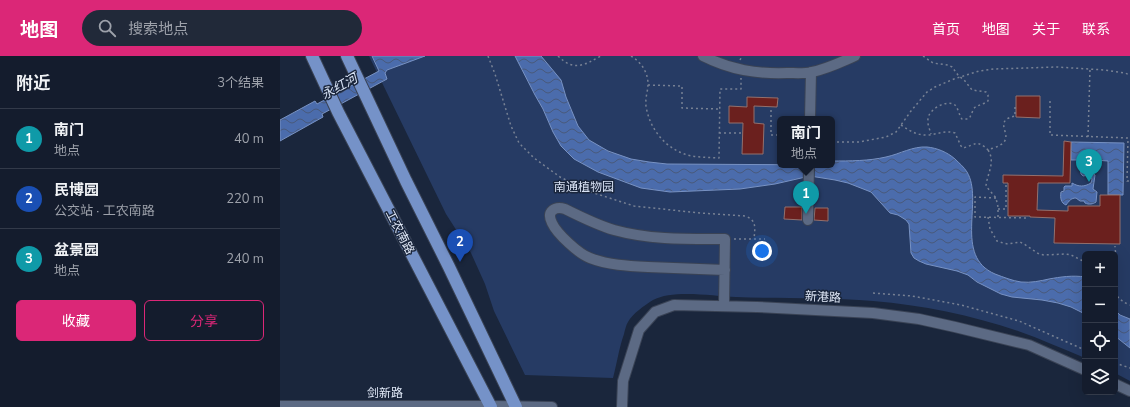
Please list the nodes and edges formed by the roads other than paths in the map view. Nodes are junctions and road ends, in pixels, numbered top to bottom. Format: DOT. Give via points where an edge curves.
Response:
graph roads {
  1 [pos="312,56"];
  2 [pos="703,56"];
  3 [pos="855,56"];
  4 [pos="349,61"];
  5 [pos="811,72"];
  6 [pos="810,116"];
  7 [pos="809,168"];
  8 [pos="808,220"];
  9 [pos="725,270"];
  10 [pos="724,306"];
  11 [pos="1082,369"];
  12 [pos="1118,385"];
  13 [pos="1130,391"];
  14 [pos="280,406"];
  15 [pos="491,406"];
  16 [pos="516,406"];
  17 [pos="552,407"];
  18 [pos="622,407"];
  1 -- 15 [label="main road, 工农南路" via="338,112"];
  2 -- 5 [label="street" via="741,70 770,74"];
  3 -- 5 [label="street"];
  4 -- 16 [label="main road"];
  5 -- 6 [label="street"];
  7 -- 8 [label="street"];
  9 -- 10 [label="street" via="629,266 589,258 568,243 551,223 551,212 554,209 565,209 627,234 725,239"];
  10 -- 11 [label="street, 新港路" via="873,313 919,319 1029,345"];
  10 -- 18 [label="street, 新港路" via="674,305 655,312 640,330 623,380"];
  12 -- 13 [label="street"];
  14 -- 15 [label="street, 剑新路"];
  15 -- 16 [label="street, 剑新路"];
  16 -- 17 [label="street, 剑新路"];
}
